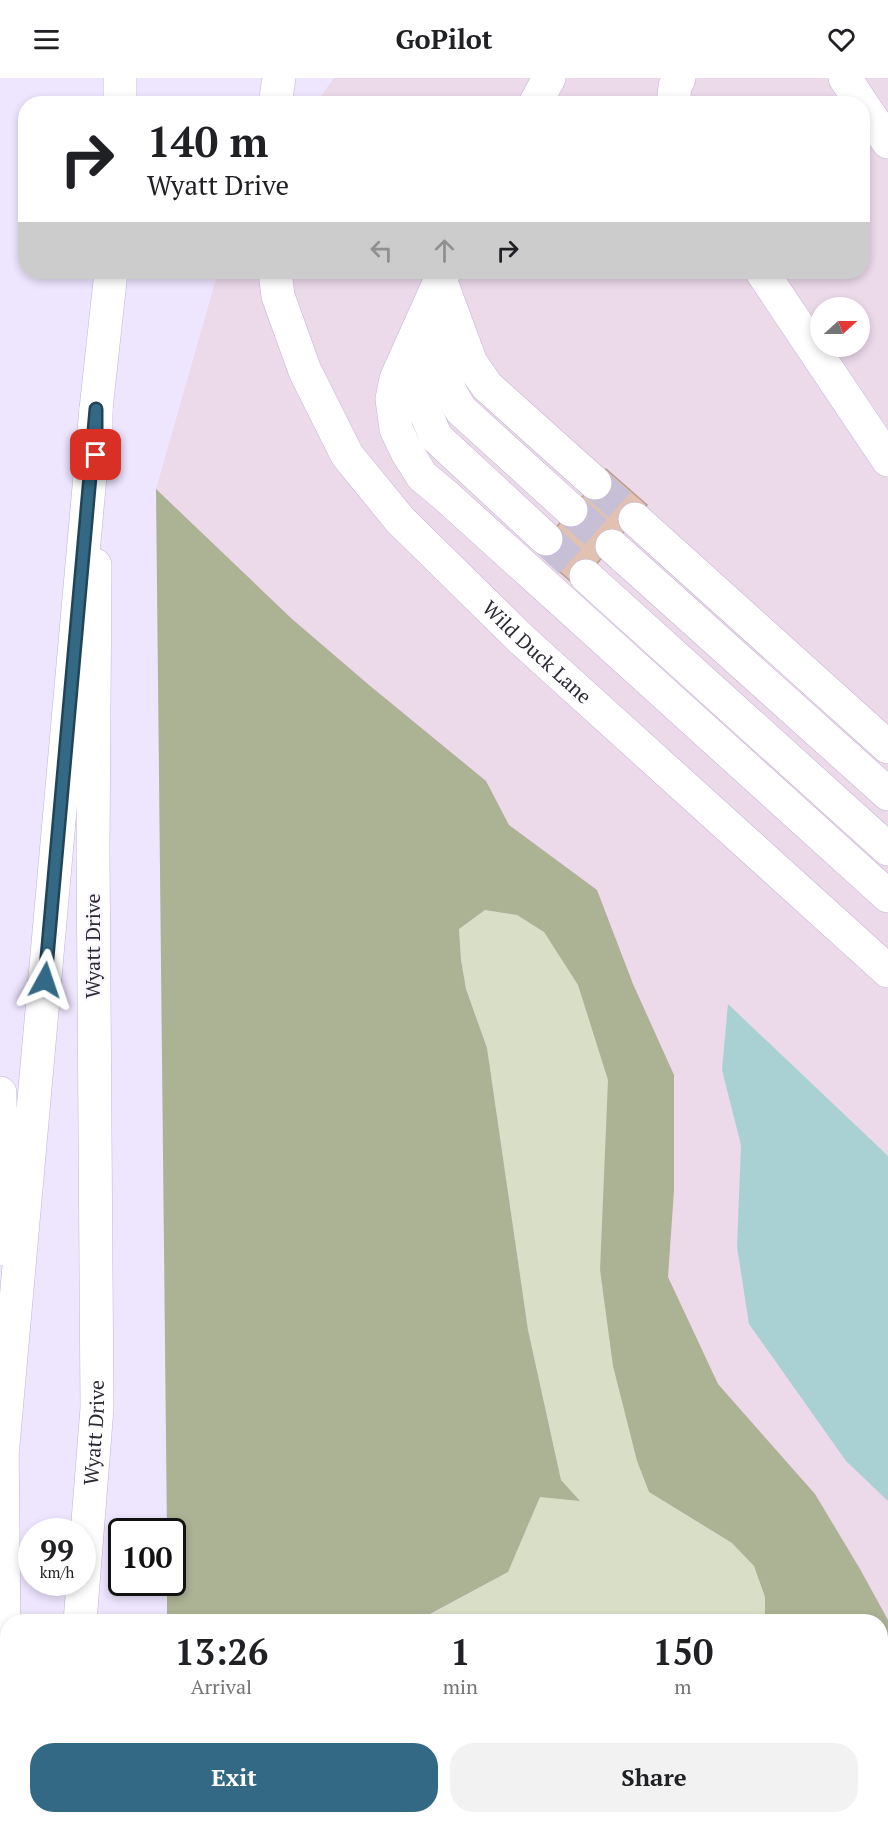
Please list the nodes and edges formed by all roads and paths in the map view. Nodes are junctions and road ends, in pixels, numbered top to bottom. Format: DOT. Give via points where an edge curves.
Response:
graph roads {
  1 [pos="120,78"];
  2 [pos="279,78"];
  3 [pos="549,78"];
  4 [pos="679,78"];
  5 [pos="845,78"];
  6 [pos="120,96"];
  7 [pos="276,96"];
  8 [pos="540,96"];
  9 [pos="674,96"];
  10 [pos="857,96"];
  11 [pos="870,116"];
  12 [pos="888,142"];
  13 [pos="110,279"];
  14 [pos="275,279"];
  15 [pos="440,279"];
  16 [pos="441,279"];
  17 [pos="442,279"];
  18 [pos="443,279"];
  19 [pos="767,279"];
  20 [pos="96,409"];
  21 [pos="888,460"];
  22 [pos="595,483"];
  23 [pos="571,510"];
  24 [pos="635,519"];
  25 [pos="546,539"];
  26 [pos="612,546"];
  27 [pos="586,576"];
  28 [pos="888,747"];
  29 [pos="888,794"];
  30 [pos="887,848"];
  31 [pos="888,896"];
  32 [pos="888,971"];
  33 [pos="0,1093"];
  34 [pos="2,1456"];
  35 [pos="4,1614"];
  36 [pos="82,1614"];
  1 -- 6 [label="main road"];
  2 -- 7 [label="main road"];
  3 -- 8 [label="main road"];
  4 -- 9 [label="main road"];
  5 -- 10 [label="main road"];
  11 -- 12 [label="main road"];
  13 -- 20 [label="main road, Wyatt Drive"];
  14 -- 32 [label="main road, Wild Duck Lane" via="305,371 346,455 400,520 520,638"];
  15 -- 31 [label="main road" via="396,379 392,399 396,429 422,476"];
  16 -- 25 [label="main road" via="424,382 424,409 436,438"];
  17 -- 23 [label="main road" via="445,379 450,394 461,410"];
  18 -- 22 [label="main road" via="471,363 487,386"];
  19 -- 21 [label="main road"];
  20 -- 34 [label="main road"];
  20 -- 36 [label="main road, Wyatt Drive" via="93,851 97,1408"];
  24 -- 28 [label="main road"];
  26 -- 29 [label="main road"];
  27 -- 30 [label="main road"];
  33 -- 34 [label="main road"];
  34 -- 35 [label="main road"];
}
